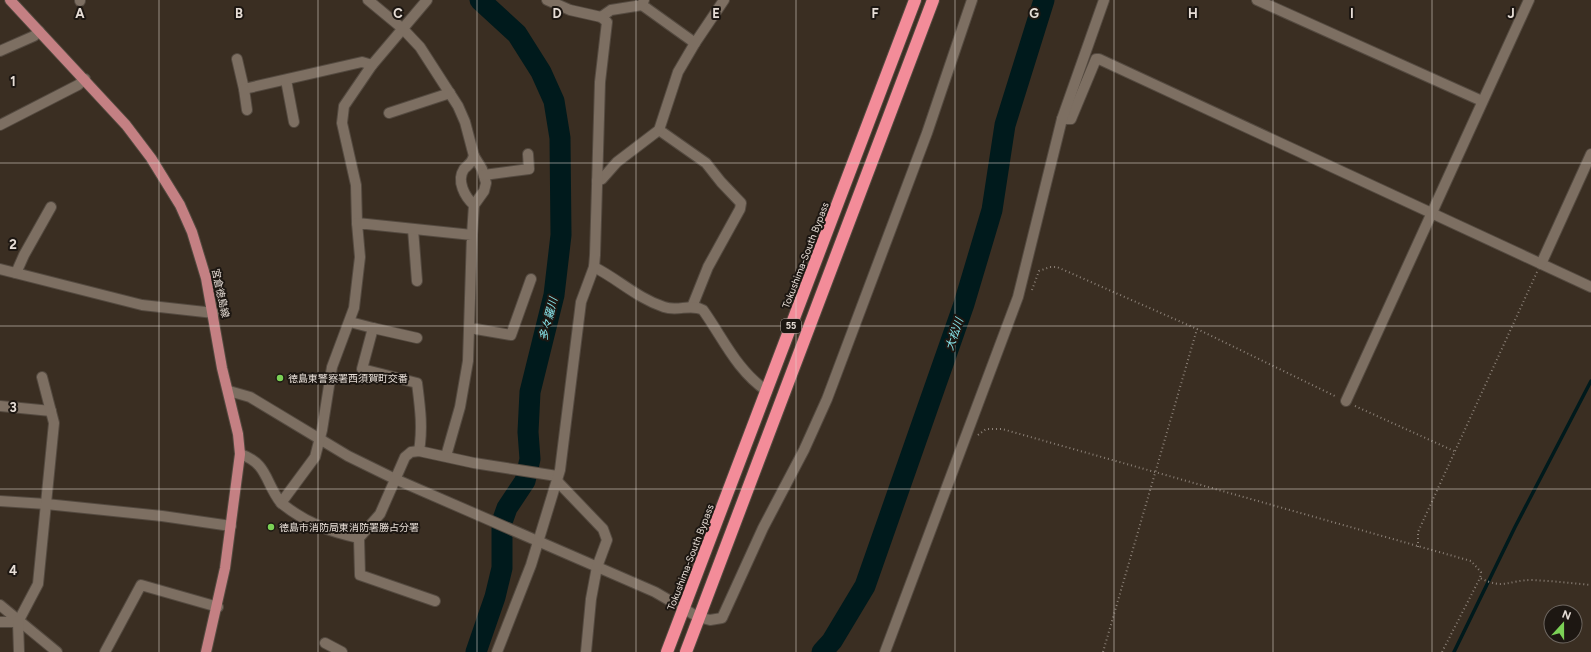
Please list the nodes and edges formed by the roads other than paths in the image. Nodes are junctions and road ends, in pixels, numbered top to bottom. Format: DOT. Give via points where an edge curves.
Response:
graph roads {
  1 [pos="10,0"];
  2 [pos="368,0"];
  3 [pos="427,0"];
  4 [pos="546,0"];
  5 [pos="724,0"];
  6 [pos="914,0"];
  7 [pos="933,0"];
  8 [pos="972,0"];
  9 [pos="1104,0"];
  10 [pos="1257,0"];
  11 [pos="1529,0"];
  12 [pos="558,3"];
  13 [pos="643,3"];
  14 [pos="601,16"];
  15 [pos="403,29"];
  16 [pos="39,31"];
  17 [pos="695,43"];
  18 [pos="0,51"];
  19 [pos="237,59"];
  20 [pos="372,65"];
  21 [pos="85,79"];
  22 [pos="286,80"];
  23 [pos="244,89"];
  24 [pos="450,94"];
  25 [pos="1482,101"];
  26 [pos="247,110"];
  27 [pos="389,113"];
  28 [pos="1062,119"];
  29 [pos="294,122"];
  30 [pos="0,125"];
  31 [pos="659,130"];
  32 [pos="528,154"];
  33 [pos="1591,154"];
  34 [pos="474,156"];
  35 [pos="484,175"];
  36 [pos="597,180"];
  37 [pos="474,205"];
  38 [pos="51,207"];
  39 [pos="1433,214"];
  40 [pos="357,223"];
  41 [pos="412,229"];
  42 [pos="472,235"];
  43 [pos="1541,264"];
  44 [pos="594,267"];
  45 [pos="0,269"];
  46 [pos="16,273"];
  47 [pos="531,279"];
  48 [pos="417,282"];
  49 [pos="1591,287"];
  50 [pos="692,307"];
  51 [pos="214,313"];
  52 [pos="350,322"];
  53 [pos="373,328"];
  54 [pos="470,328"];
  55 [pos="417,338"];
  56 [pos="42,377"];
  57 [pos="229,391"];
  58 [pos="767,391"];
  59 [pos="1346,402"];
  60 [pos="0,406"];
  61 [pos="51,412"];
  62 [pos="320,440"];
  63 [pos="419,451"];
  64 [pos="240,454"];
  65 [pos="446,456"];
  66 [pos="557,478"];
  67 [pos="395,479"];
  68 [pos="0,501"];
  69 [pos="281,503"];
  70 [pos="46,504"];
  71 [pos="231,526"];
  72 [pos="359,538"];
  73 [pos="538,542"];
  74 [pos="597,567"];
  75 [pos="435,601"];
  76 [pos="0,604"];
  77 [pos="218,607"];
  78 [pos="682,608"];
  79 [pos="698,617"];
  80 [pos="0,622"];
  81 [pos="18,622"];
  82 [pos="325,642"];
  83 [pos="19,652"];
  84 [pos="57,652"];
  85 [pos="106,652"];
  86 [pos="206,652"];
  87 [pos="342,652"];
  88 [pos="497,652"];
  89 [pos="586,652"];
  90 [pos="667,652"];
  91 [pos="686,652"];
  92 [pos="885,652"];
  1 -- 16 [label="main road, 宮倉徳島線"];
  2 -- 15 [label="street"];
  3 -- 15 [label="street"];
  4 -- 12 [label="street"];
  5 -- 17 [label="street"];
  6 -- 58 [label="highway, Tokushima-South Bypass / 55"];
  7 -- 79 [label="highway, 55"];
  8 -- 79 [label="street" via="927,133 827,399 722,618 710,620"];
  9 -- 28 [label="street"];
  10 -- 25 [label="street"];
  11 -- 25 [label="street"];
  12 -- 14 [label="street"];
  13 -- 14 [label="street" via="611,10"];
  13 -- 17 [label="street"];
  14 -- 36 [label="street" via="607,22 600,82"];
  15 -- 20 [label="street"];
  15 -- 24 [label="street" via="420,47"];
  16 -- 18 [label="street" via="34,36"];
  16 -- 21 [label="main road, 宮倉徳島線"];
  17 -- 31 [label="street" via="676,79"];
  19 -- 23 [label="street"];
  20 -- 22 [label="street" via="362,62"];
  20 -- 40 [label="street" via="348,97 342,114 345,142 356,185"];
  21 -- 30 [label="street"];
  21 -- 51 [label="main road, 宮倉徳島線" via="130,130 180,205 192,232"];
  22 -- 23 [label="street"];
  22 -- 29 [label="street"];
  23 -- 26 [label="street"];
  24 -- 27 [label="street"];
  24 -- 34 [label="street" via="465,122"];
  25 -- 39 [label="street"];
  28 -- 39 [label="street" via="1071,119 1096,59 1099,59"];
  28 -- 92 [label="street" via="1018,297"];
  31 -- 36 [label="street" via="616,162 602,179"];
  31 -- 50 [label="street" via="706,163 741,203 708,268"];
  32 -- 35 [label="street" via="529,169"];
  33 -- 43 [label="street"];
  34 -- 35 [label="street"];
  34 -- 37 [label="street" via="461,176 462,187"];
  35 -- 37 [label="street" via="484,191"];
  36 -- 44 [label="street"];
  37 -- 42 [label="street"];
  38 -- 46 [label="street"];
  39 -- 43 [label="street"];
  39 -- 59 [label="street"];
  40 -- 41 [label="street"];
  40 -- 52 [label="street" via="360,257 358,286"];
  41 -- 42 [label="street"];
  41 -- 48 [label="street"];
  42 -- 54 [label="street"];
  43 -- 49 [label="street"];
  44 -- 50 [label="street" via="649,302 680,310"];
  44 -- 66 [label="street" via="581,302 562,457"];
  45 -- 46 [label="street"];
  46 -- 51 [label="street" via="142,304"];
  47 -- 54 [label="street" via="511,335"];
  50 -- 58 [label="street" via="703,310 724,345 749,376"];
  51 -- 57 [label="main road, 宮倉徳島線" via="222,368"];
  52 -- 53 [label="street"];
  52 -- 62 [label="street" via="332,367"];
  53 -- 55 [label="street"];
  53 -- 63 [label="street" via="362,369 417,383 422,416"];
  54 -- 65 [label="street" via="464,384"];
  56 -- 61 [label="street"];
  57 -- 62 [label="street" via="250,397"];
  57 -- 64 [label="main road, 宮倉徳島線"];
  58 -- 78 [label="highway, Tokushima-South Bypass / 55"];
  60 -- 61 [label="street"];
  61 -- 70 [label="street" via="54,423"];
  62 -- 67 [label="street"];
  62 -- 69 [label="street" via="315,457"];
  63 -- 65 [label="street"];
  63 -- 67 [label="street" via="405,457"];
  64 -- 69 [label="street" via="258,463"];
  64 -- 71 [label="main road, 宮倉徳島線"];
  65 -- 66 [label="street"];
  66 -- 73 [label="street"];
  66 -- 74 [label="street" via="607,535 606,545"];
  67 -- 72 [label="street" via="380,514"];
  67 -- 73 [label="street"];
  68 -- 70 [label="street"];
  69 -- 72 [label="street" via="312,524"];
  70 -- 71 [label="street"];
  70 -- 81 [label="street" via="38,584"];
  71 -- 77 [label="main road, 宮倉徳島線"];
  72 -- 75 [label="street" via="360,575"];
  73 -- 74 [label="street"];
  73 -- 88 [label="street"];
  74 -- 78 [label="street" via="655,592"];
  74 -- 89 [label="street"];
  76 -- 81 [label="street"];
  77 -- 85 [label="street" via="141,585"];
  77 -- 86 [label="main road, 宮倉徳島線"];
  78 -- 79 [label="street"];
  78 -- 90 [label="highway, Tokushima-South Bypass / 55"];
  79 -- 91 [label="highway, 55"];
  80 -- 81 [label="street"];
  81 -- 83 [label="street"];
  81 -- 84 [label="street" via="45,640"];
  82 -- 87 [label="street"];
}
